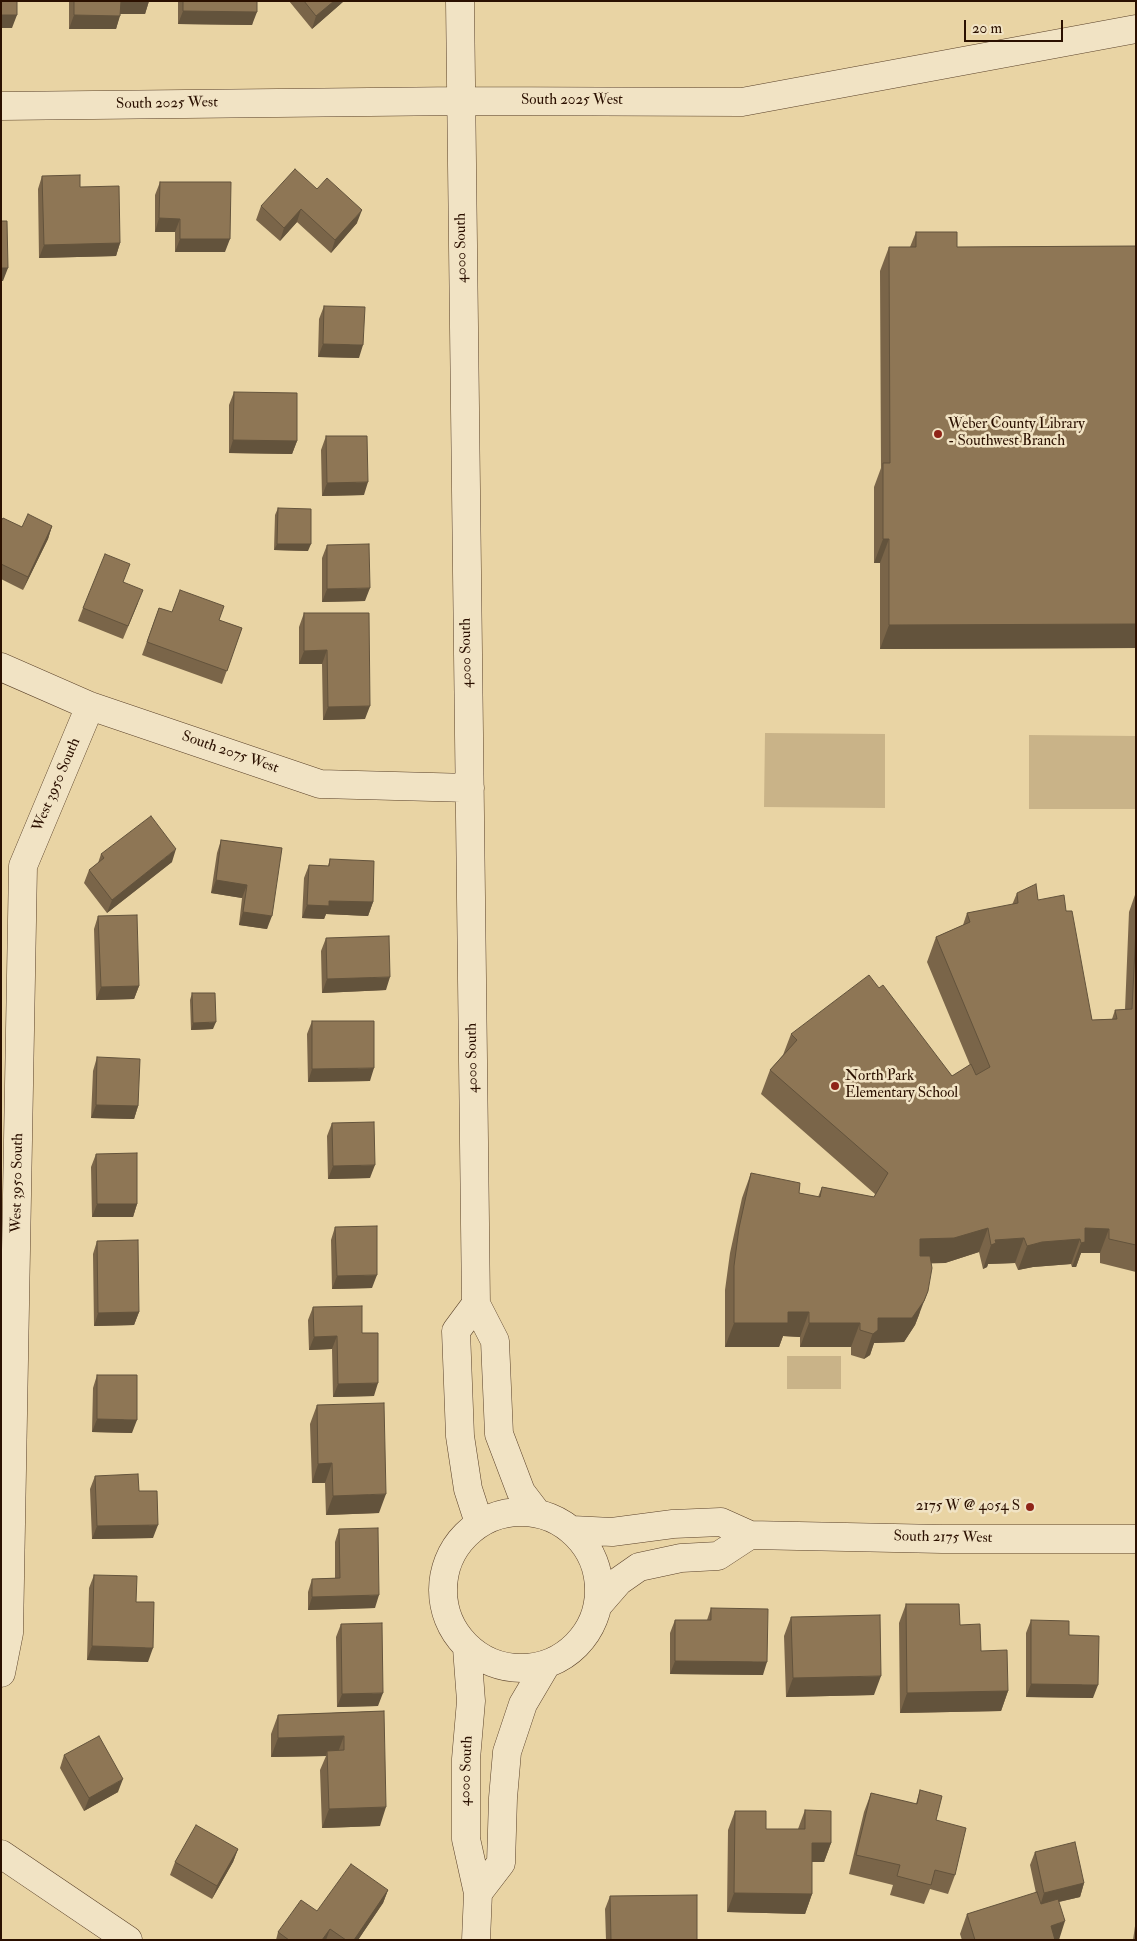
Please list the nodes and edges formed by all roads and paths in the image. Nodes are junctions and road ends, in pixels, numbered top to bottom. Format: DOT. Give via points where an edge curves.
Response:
graph roads {
  1 [pos="460,1"];
  2 [pos="1136,29"];
  3 [pos="461,101"];
  4 [pos="1,106"];
  5 [pos="1,668"];
  6 [pos="90,706"];
  7 [pos="470,788"];
  8 [pos="476,1304"];
  9 [pos="537,1513"];
  10 [pos="479,1523"];
  11 [pos="572,1530"];
  12 [pos="750,1535"];
  13 [pos="1136,1539"];
  14 [pos="599,1604"];
  15 [pos="467,1648"];
  16 [pos="546,1665"];
  17 [pos="1,1672"];
  18 [pos="1,1854"];
  19 [pos="478,1893"];
  20 [pos="128,1940"];
  21 [pos="476,1940"];
  1 -- 3 [label="street, 4000 South"];
  2 -- 3 [label="street, South 2025 West" via="742,102"];
  3 -- 4 [label="street, South 2025 West"];
  3 -- 7 [label="street, 4000 South"];
  5 -- 6 [label="street, South 2075 West"];
  6 -- 7 [label="street, South 2075 West" via="320,784"];
  6 -- 17 [label="street, West 3950 South" via="23,866 9,1633"];
  7 -- 8 [label="street, 4000 South"];
  8 -- 9 [label="street, 4000 South" via="495,1341 499,1434 520,1492"];
  8 -- 10 [label="street" via="456,1331 460,1436 468,1489"];
  9 -- 10 [label="street" via="508,1513"];
  9 -- 11 [label="street" via="556,1519"];
  10 -- 15 [label="street" via="452,1553 445,1572 443,1593 446,1613"];
  11 -- 12 [label="street, South 2175 West" via="612,1532 721,1522"];
  11 -- 14 [label="street" via="592,1558 600,1582"];
  12 -- 13 [label="street, South 2175 West"];
  12 -- 14 [label="street" via="718,1556 681,1558 638,1567 619,1581"];
  14 -- 16 [label="street" via="581,1642 565,1656"];
  15 -- 16 [label="street" via="495,1667 525,1669"];
  15 -- 19 [label="street, 4000 South" via="471,1700 466,1759 466,1839"];
  16 -- 19 [label="street" via="523,1704 507,1752 501,1863"];
  18 -- 20 [label="street"];
  19 -- 21 [label="street, 4000 South"];
}
